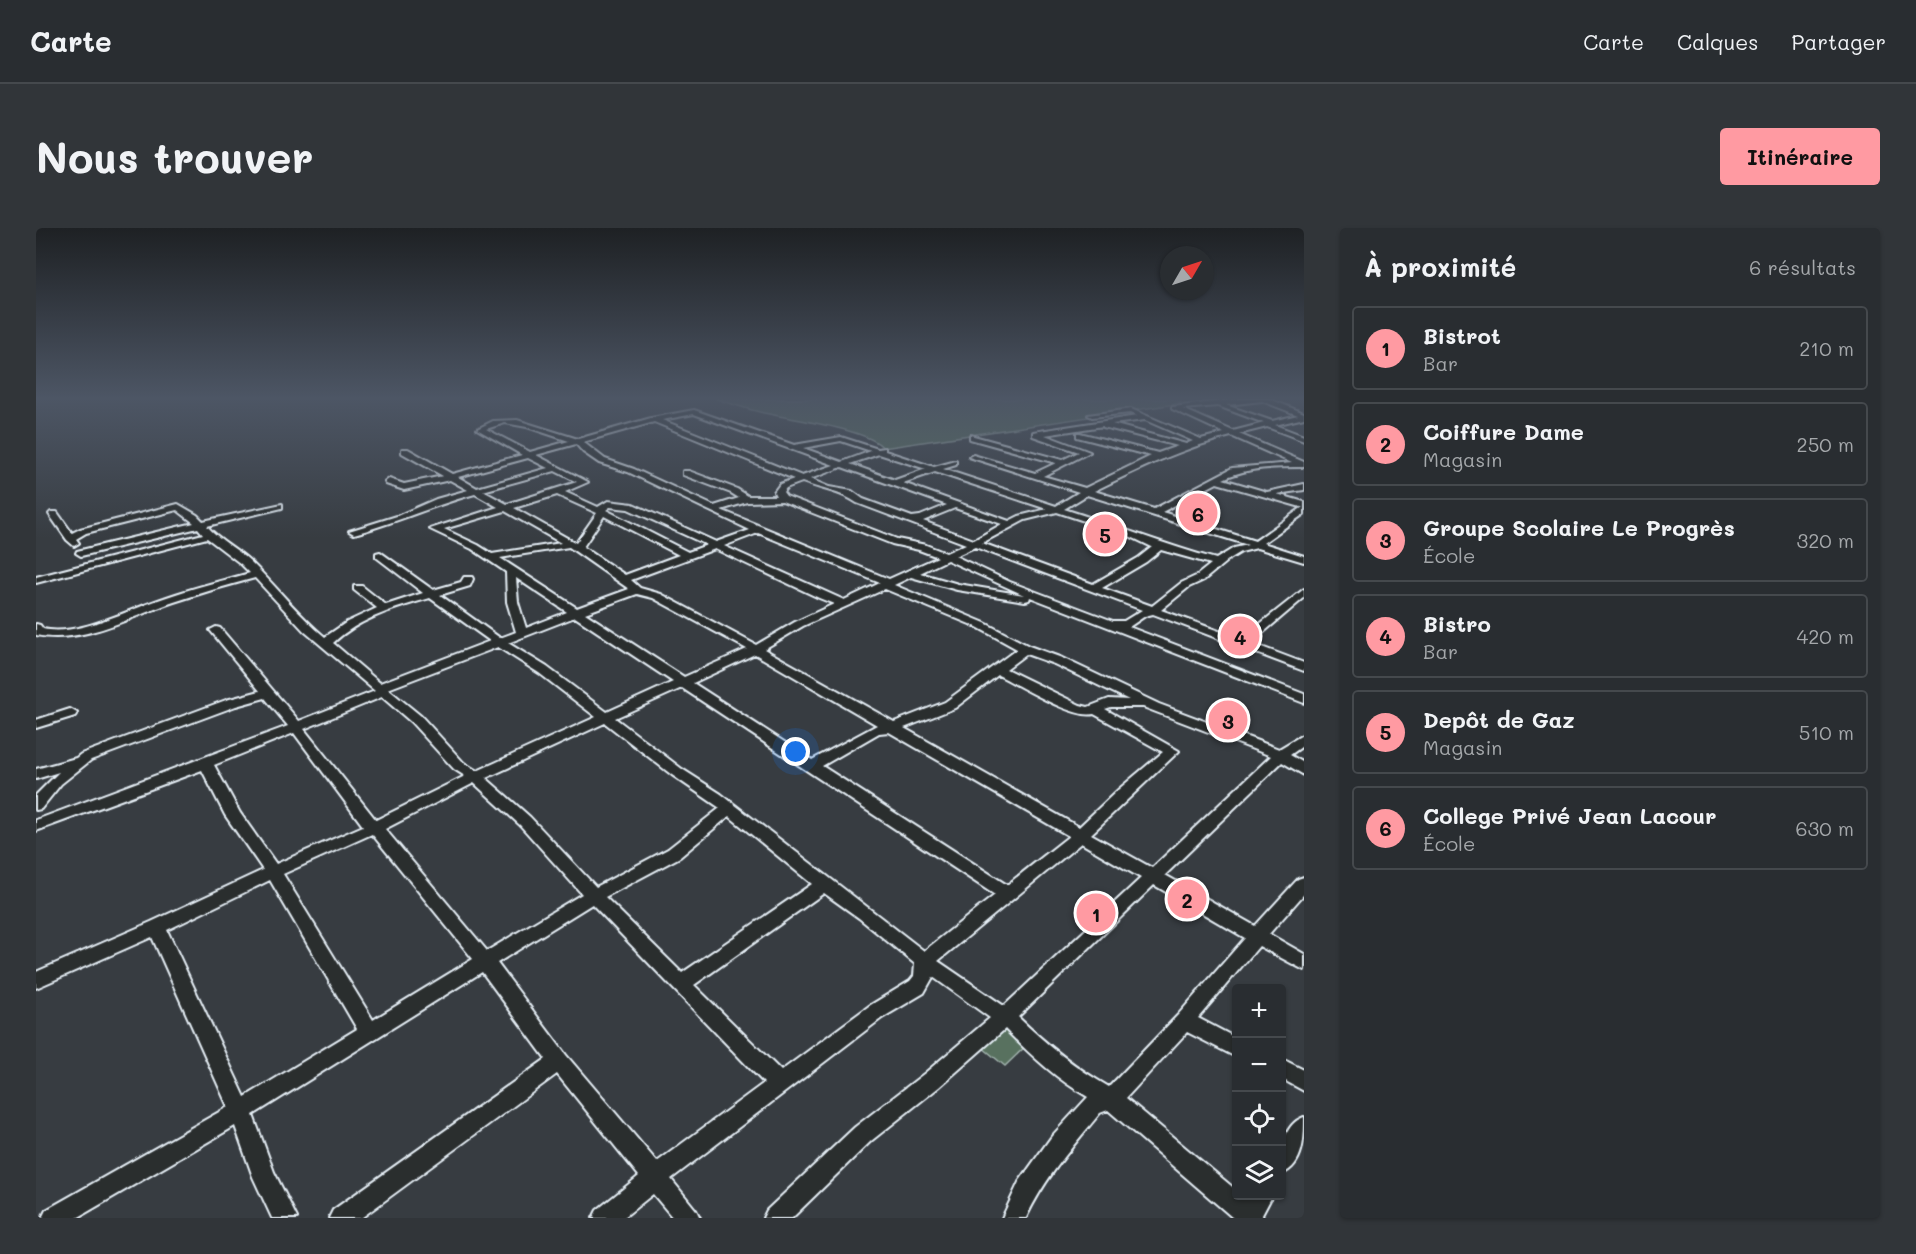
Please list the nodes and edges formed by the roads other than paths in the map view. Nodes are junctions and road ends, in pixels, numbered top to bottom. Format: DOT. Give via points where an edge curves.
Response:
graph roads {
  1 [pos="511,445"];
  2 [pos="563,445"];
  3 [pos="581,445"];
  4 [pos="718,445"];
  5 [pos="789,445"];
  6 [pos="805,445"];
  7 [pos="864,445"];
  8 [pos="1001,445"];
  9 [pos="1070,445"];
  10 [pos="1118,445"];
  11 [pos="1182,445"];
  12 [pos="1259,445"];
  13 [pos="1185,446"];
  14 [pos="794,447"];
  15 [pos="881,450"];
  16 [pos="405,451"];
  17 [pos="529,455"];
  18 [pos="1158,456"];
  19 [pos="972,457"];
  20 [pos="840,463"];
  21 [pos="1063,463"];
  22 [pos="953,464"];
  23 [pos="557,468"];
  24 [pos="936,470"];
  25 [pos="686,474"];
  26 [pos="1036,476"];
  27 [pos="450,477"];
  28 [pos="802,478"];
  29 [pos="1216,480"];
  30 [pos="389,482"];
  31 [pos="896,483"];
  32 [pos="1304,487"];
  33 [pos="476,491"];
  34 [pos="1087,491"];
  35 [pos="558,492"];
  36 [pos="1269,494"];
  37 [pos="783,498"];
  38 [pos="746,499"];
  39 [pos="957,504"];
  40 [pos="279,506"];
  41 [pos="506,507"];
  42 [pos="1304,507"];
  43 [pos="715,509"];
  44 [pos="1055,510"];
  45 [pos="600,511"];
  46 [pos="1154,513"];
  47 [pos="54,514"];
  48 [pos="913,520"];
  49 [pos="199,524"];
  50 [pos="1010,524"];
  51 [pos="758,530"];
  52 [pos="354,531"];
  53 [pos="209,535"];
  54 [pos="70,538"];
  55 [pos="974,544"];
  56 [pos="1256,544"];
  57 [pos="715,545"];
  58 [pos="574,546"];
  59 [pos="1159,546"];
  60 [pos="81,552"];
  61 [pos="380,555"];
  62 [pos="686,555"];
  63 [pos="490,557"];
  64 [pos="946,557"];
  65 [pos="1304,559"];
  66 [pos="1219,563"];
  67 [pos="88,565"];
  68 [pos="511,571"];
  69 [pos="910,573"];
  70 [pos="256,575"];
  71 [pos="468,579"];
  72 [pos="624,579"];
  73 [pos="36,580"];
  74 [pos="887,584"];
  75 [pos="358,588"];
  76 [pos="1094,588"];
  77 [pos="636,590"];
  78 [pos="1304,592"];
  79 [pos="432,595"];
  80 [pos="843,603"];
  81 [pos="1062,606"];
  82 [pos="386,610"];
  83 [pos="1153,611"];
  84 [pos="36,613"];
  85 [pos="573,613"];
  86 [pos="1106,622"];
  87 [pos="36,626"];
  88 [pos="216,630"];
  89 [pos="522,632"];
  90 [pos="500,641"];
  91 [pos="325,644"];
  92 [pos="1243,644"];
  93 [pos="1025,649"];
  94 [pos="755,650"];
  95 [pos="1304,667"];
  96 [pos="998,670"];
  97 [pos="683,683"];
  98 [pos="380,690"];
  99 [pos="267,693"];
  100 [pos="1304,699"];
  101 [pos="1154,707"];
  102 [pos="1096,708"];
  103 [pos="70,713"];
  104 [pos="604,718"];
  105 [pos="36,724"];
  106 [pos="296,727"];
  107 [pos="894,727"];
  108 [pos="1304,738"];
  109 [pos="1281,755"];
  110 [pos="86,757"];
  111 [pos="206,763"];
  112 [pos="811,766"];
  113 [pos="1304,770"];
  114 [pos="36,774"];
  115 [pos="476,776"];
  116 [pos="36,805"];
  117 [pos="729,808"];
  118 [pos="36,826"];
  119 [pos="375,827"];
  120 [pos="1080,836"];
  121 [pos="274,873"];
  122 [pos="1153,876"];
  123 [pos="1304,883"];
  124 [pos="824,884"];
  125 [pos="1007,894"];
  126 [pos="593,895"];
  127 [pos="157,927"];
  128 [pos="1258,937"];
  129 [pos="484,960"];
  130 [pos="924,962"];
  131 [pos="1304,963"];
  132 [pos="36,980"];
  133 [pos="681,984"];
  134 [pos="1005,1017"];
  135 [pos="1185,1021"];
  136 [pos="369,1031"];
  137 [pos="1232,1046"];
  138 [pos="559,1061"];
  139 [pos="1286,1071"];
  140 [pos="1304,1081"];
  141 [pos="778,1083"];
  142 [pos="1111,1099"];
  143 [pos="241,1111"];
  144 [pos="1304,1127"];
  145 [pos="1286,1155"];
  146 [pos="654,1176"];
  147 [pos="1259,1200"];
  148 [pos="1249,1217"];
  149 [pos="54,1218"];
  150 [pos="285,1218"];
  151 [pos="341,1218"];
  152 [pos="605,1218"];
  153 [pos="688,1218"];
  154 [pos="775,1218"];
  155 [pos="1014,1218"];
  1 -- 17 [label="street"];
  2 -- 17 [label="street"];
  3 -- 43 [label="street" via="614,466"];
  4 -- 28 [label="street"];
  5 -- 14 [label="street"];
  6 -- 14 [label="street"];
  7 -- 15 [label="street"];
  8 -- 21 [label="street"];
  9 -- 21 [label="street" via="1086,452"];
  10 -- 18 [label="street"];
  11 -- 13 [label="street"];
  12 -- 29 [label="street" via="1304,465 1235,470"];
  13 -- 18 [label="street"];
  14 -- 20 [label="street"];
  15 -- 20 [label="street"];
  15 -- 24 [label="street"];
  16 -- 27 [label="street"];
  17 -- 23 [label="street"];
  17 -- 27 [label="street"];
  18 -- 34 [label="street"];
  19 -- 26 [label="street"];
  20 -- 28 [label="street"];
  20 -- 31 [label="street"];
  21 -- 26 [label="street"];
  22 -- 24 [label="street"];
  23 -- 33 [label="street"];
  23 -- 35 [label="street" via="584,482"];
  24 -- 31 [label="street"];
  24 -- 44 [label="street"];
  25 -- 38 [label="street"];
  26 -- 34 [label="street"];
  27 -- 30 [label="street" via="404,487"];
  27 -- 33 [label="street"];
  28 -- 37 [label="street" via="783,486 778,492"];
  28 -- 48 [label="street"];
  29 -- 36 [label="street"];
  29 -- 46 [label="street"];
  31 -- 39 [label="street"];
  32 -- 36 [label="street"];
  33 -- 41 [label="street"];
  33 -- 52 [label="street"];
  34 -- 44 [label="street"];
  34 -- 46 [label="street"];
  35 -- 41 [label="street"];
  35 -- 45 [label="street"];
  36 -- 42 [label="street"];
  37 -- 38 [label="street"];
  37 -- 64 [label="street" via="895,542"];
  38 -- 43 [label="street"];
  39 -- 48 [label="street"];
  39 -- 50 [label="street"];
  40 -- 49 [label="street"];
  41 -- 58 [label="street"];
  41 -- 63 [label="street" via="435,529"];
  42 -- 56 [label="street"];
  43 -- 51 [label="street"];
  44 -- 50 [label="street"];
  44 -- 59 [label="street"];
  45 -- 57 [label="street" via="608,504 630,506"];
  45 -- 58 [label="street"];
  45 -- 62 [label="street"];
  46 -- 56 [label="street"];
  47 -- 54 [label="street"];
  48 -- 55 [label="street"];
  49 -- 53 [label="street"];
  49 -- 54 [label="street" via="178,507 83,531"];
  49 -- 60 [label="street"];
  50 -- 55 [label="street"];
  51 -- 57 [label="street"];
  51 -- 74 [label="street"];
  53 -- 67 [label="street"];
  53 -- 70 [label="street"];
  54 -- 60 [label="street"];
  55 -- 64 [label="street"];
  55 -- 76 [label="street"];
  56 -- 65 [label="street"];
  56 -- 66 [label="street"];
  57 -- 62 [label="street"];
  57 -- 80 [label="street"];
  58 -- 63 [label="street"];
  58 -- 72 [label="street"];
  59 -- 66 [label="street"];
  59 -- 76 [label="street"];
  60 -- 67 [label="street"];
  61 -- 79 [label="street"];
  62 -- 72 [label="street"];
  63 -- 68 [label="street"];
  64 -- 69 [label="street"];
  64 -- 81 [label="street"];
  66 -- 83 [label="street"];
  67 -- 73 [label="street"];
  68 -- 85 [label="street"];
  68 -- 89 [label="street" via="514,612"];
  69 -- 74 [label="street"];
  69 -- 81 [label="street" via="957,587"];
  70 -- 87 [label="street" via="66,633 43,634"];
  70 -- 91 [label="street"];
  71 -- 79 [label="street" via="465,584"];
  72 -- 77 [label="street"];
  74 -- 80 [label="street"];
  74 -- 93 [label="street"];
  75 -- 82 [label="street"];
  76 -- 83 [label="street"];
  77 -- 85 [label="street"];
  77 -- 94 [label="street" via="681,608"];
  78 -- 92 [label="street"];
  79 -- 82 [label="street"];
  79 -- 90 [label="street" via="469,624"];
  80 -- 94 [label="street"];
  81 -- 86 [label="street"];
  82 -- 91 [label="street" via="351,623"];
  83 -- 86 [label="street" via="1127,624"];
  83 -- 92 [label="street"];
  84 -- 87 [label="street"];
  85 -- 89 [label="street"];
  85 -- 97 [label="street"];
  86 -- 100 [label="street"];
  88 -- 99 [label="street"];
  89 -- 90 [label="street"];
  90 -- 98 [label="street"];
  90 -- 104 [label="street"];
  91 -- 98 [label="street"];
  92 -- 95 [label="street"];
  93 -- 96 [label="street"];
  93 -- 101 [label="street"];
  94 -- 97 [label="street"];
  94 -- 107 [label="street"];
  96 -- 102 [label="street" via="1076,708"];
  96 -- 107 [label="street" via="950,705"];
  97 -- 104 [label="street"];
  97 -- 112 [label="street"];
  98 -- 106 [label="street"];
  98 -- 115 [label="street" via="428,731 459,766"];
  99 -- 106 [label="street"];
  99 -- 110 [label="street"];
  101 -- 102 [label="street" via="1123,702"];
  101 -- 109 [label="street"];
  102 -- 120 [label="street" via="1172,751"];
  103 -- 105 [label="street"];
  104 -- 115 [label="street"];
  104 -- 117 [label="street"];
  106 -- 111 [label="street"];
  106 -- 119 [label="street"];
  107 -- 112 [label="street" via="876,729"];
  107 -- 120 [label="street"];
  108 -- 109 [label="street"];
  109 -- 113 [label="street"];
  109 -- 122 [label="street"];
  110 -- 114 [label="street"];
  110 -- 116 [label="street" via="56,781"];
  111 -- 118 [label="street"];
  111 -- 121 [label="street" via="232,815"];
  112 -- 125 [label="street"];
  115 -- 119 [label="street"];
  115 -- 126 [label="street" via="525,821"];
  117 -- 124 [label="street"];
  117 -- 126 [label="street" via="674,853"];
  119 -- 121 [label="street"];
  119 -- 129 [label="street"];
  120 -- 122 [label="street"];
  120 -- 125 [label="street"];
  121 -- 127 [label="street"];
  121 -- 136 [label="street"];
  122 -- 128 [label="street"];
  122 -- 134 [label="street"];
  123 -- 128 [label="street"];
  124 -- 130 [label="street"];
  124 -- 133 [label="street"];
  125 -- 130 [label="street"];
  126 -- 129 [label="street"];
  126 -- 133 [label="street"];
  127 -- 132 [label="street"];
  127 -- 143 [label="street"];
  128 -- 131 [label="street"];
  128 -- 135 [label="street"];
  129 -- 136 [label="street"];
  129 -- 138 [label="street"];
  130 -- 134 [label="street"];
  130 -- 141 [label="street" via="924,977 918,986 878,1010"];
  133 -- 141 [label="street"];
  134 -- 142 [label="street" via="1074,1078"];
  134 -- 154 [label="street" via="863,1134"];
  135 -- 137 [label="street"];
  135 -- 142 [label="street"];
  136 -- 143 [label="street"];
  138 -- 146 [label="street"];
  138 -- 151 [label="street"];
  139 -- 140 [label="street"];
  141 -- 146 [label="street"];
  142 -- 148 [label="street"];
  142 -- 155 [label="street" via="1093,1105 1060,1144 1027,1190"];
  143 -- 149 [label="street"];
  143 -- 150 [label="street" via="264,1177"];
  144 -- 145 [label="street"];
  146 -- 152 [label="street"];
  146 -- 153 [label="street"];
  147 -- 148 [label="street"];
}
